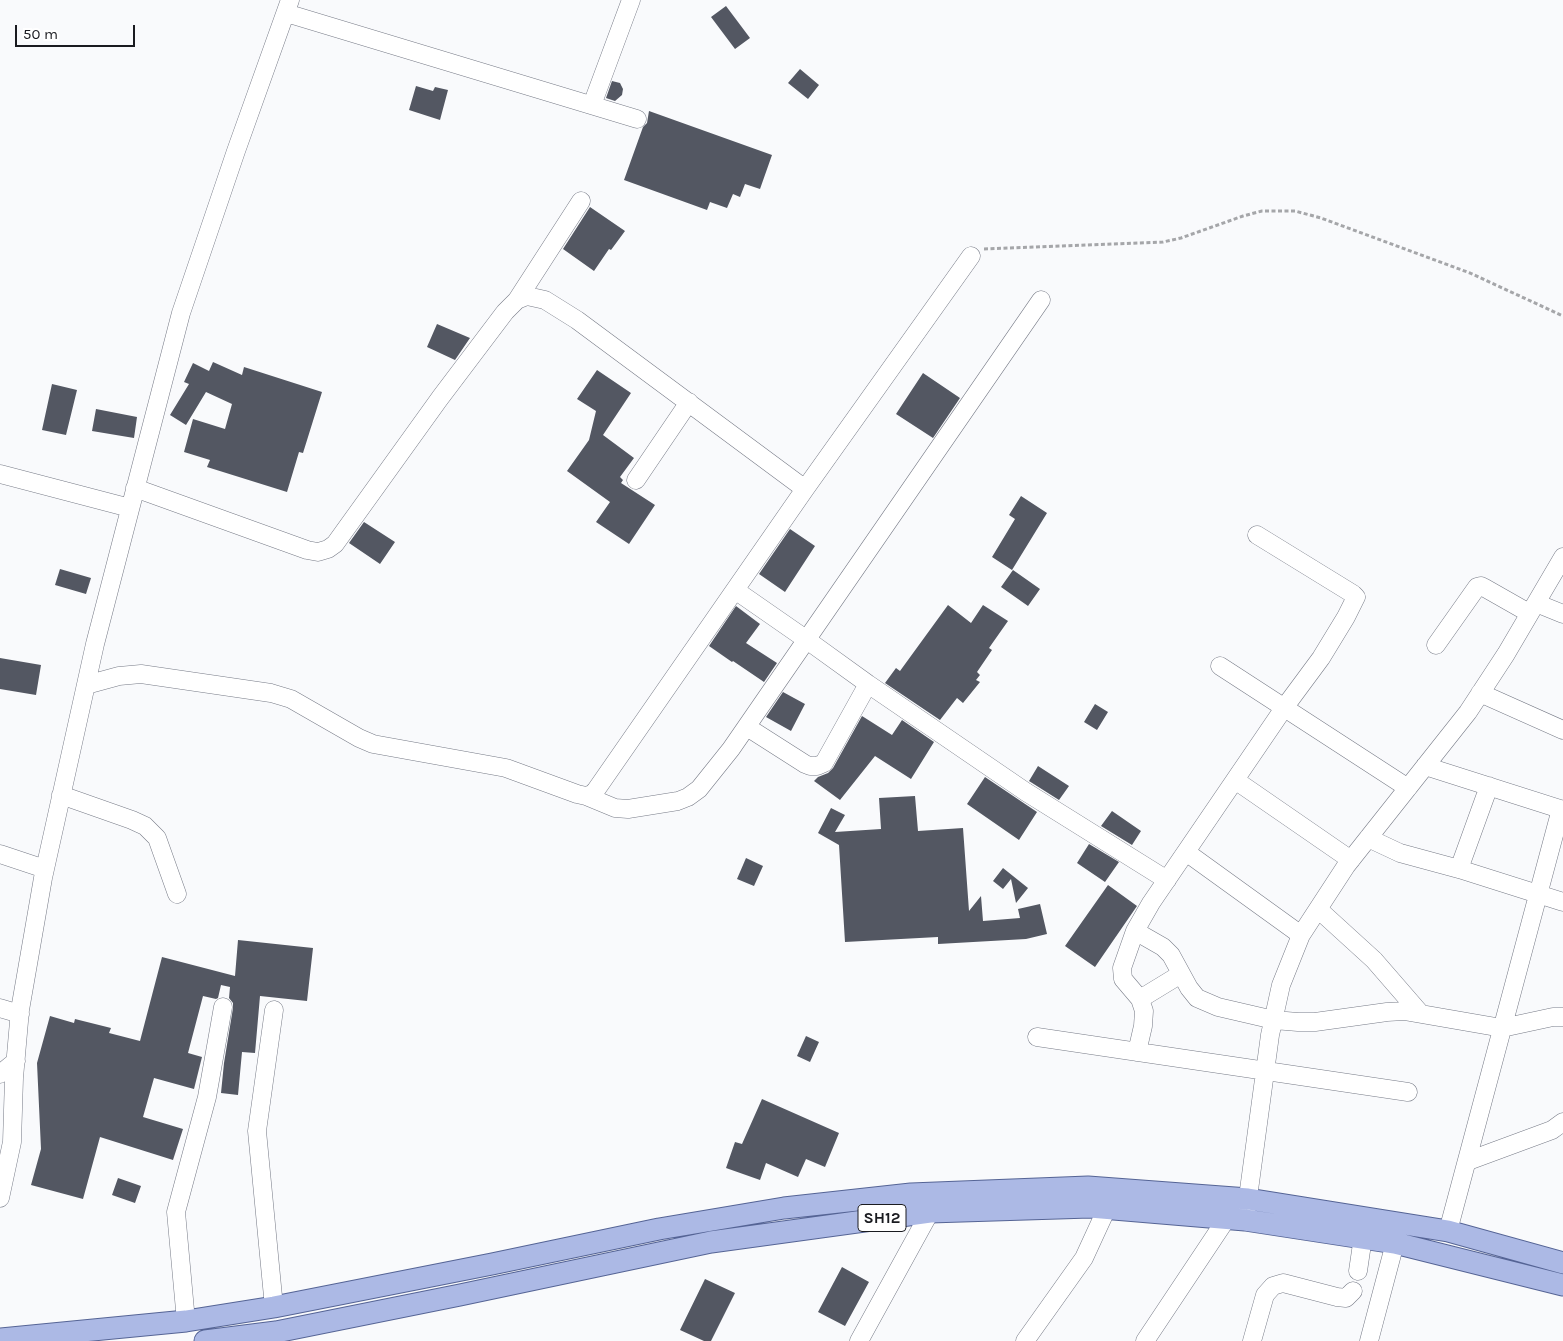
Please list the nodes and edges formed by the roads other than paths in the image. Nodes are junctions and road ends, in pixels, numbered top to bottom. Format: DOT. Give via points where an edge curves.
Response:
graph roads {
  1 [pos="631,0"];
  2 [pos="288,7"];
  3 [pos="592,105"];
  4 [pos="637,119"];
  5 [pos="581,201"];
  6 [pos="971,256"];
  7 [pos="517,300"];
  8 [pos="1041,300"];
  9 [pos="689,402"];
  10 [pos="0,474"];
  11 [pos="636,480"];
  12 [pos="135,488"];
  13 [pos="805,489"];
  14 [pos="130,508"];
  15 [pos="1257,535"];
  16 [pos="1563,557"];
  17 [pos="735,590"];
  18 [pos="1532,608"];
  19 [pos="1563,614"];
  20 [pos="807,640"];
  21 [pos="1436,645"];
  22 [pos="1220,666"];
  23 [pos="868,684"];
  24 [pos="86,685"];
  25 [pos="1480,693"];
  26 [pos="1284,708"];
  27 [pos="747,727"];
  28 [pos="1563,730"];
  29 [pos="1425,766"];
  30 [pos="1235,780"];
  31 [pos="1489,786"];
  32 [pos="1408,788"];
  33 [pos="61,796"];
  34 [pos="586,796"];
  35 [pos="1562,810"];
  36 [pos="1368,838"];
  37 [pos="1186,852"];
  38 [pos="0,854"];
  39 [pos="1351,860"];
  40 [pos="45,869"];
  41 [pos="1459,869"];
  42 [pos="1167,880"];
  43 [pos="177,894"];
  44 [pos="1538,894"];
  45 [pos="1563,902"];
  46 [pos="1318,909"];
  47 [pos="1134,931"];
  48 [pos="1301,935"];
  49 [pos="1181,974"];
  50 [pos="1140,998"];
  51 [pos="223,1007"];
  52 [pos="0,1008"];
  53 [pos="274,1010"];
  54 [pos="1420,1013"];
  55 [pos="20,1014"];
  56 [pos="1563,1017"];
  57 [pos="1274,1020"];
  58 [pos="1502,1028"];
  59 [pos="1036,1037"];
  60 [pos="1137,1052"];
  61 [pos="16,1061"];
  62 [pos="1265,1071"];
  63 [pos="0,1074"];
  64 [pos="1408,1092"];
  65 [pos="1563,1122"];
  66 [pos="1468,1161"];
  67 [pos="0,1198"];
  68 [pos="1248,1199"];
  69 [pos="1107,1208"];
  70 [pos="930,1212"];
  71 [pos="1236,1219"];
  72 [pos="1448,1231"];
  73 [pos="1363,1237"];
  74 [pos="1395,1243"];
  75 [pos="1563,1263"];
  76 [pos="1358,1271"];
  77 [pos="388,1284"];
  78 [pos="1563,1285"];
  79 [pos="1353,1291"];
  80 [pos="274,1307"];
  81 [pos="393,1308"];
  82 [pos="186,1321"];
  83 [pos="0,1339"];
  84 [pos="205,1341"];
  85 [pos="859,1341"];
  86 [pos="1025,1341"];
  87 [pos="1146,1341"];
  88 [pos="1252,1341"];
  89 [pos="1369,1341"];
  1 -- 3 [label="street"];
  2 -- 3 [label="street"];
  2 -- 12 [label="street" via="181,313"];
  3 -- 4 [label="street"];
  5 -- 7 [label="street"];
  6 -- 13 [label="street"];
  7 -- 9 [label="street" via="527,296 546,300"];
  7 -- 12 [label="street" via="440,398 335,544 328,549 318,552 307,550"];
  8 -- 20 [label="street"];
  9 -- 11 [label="street"];
  9 -- 13 [label="street"];
  10 -- 14 [label="street"];
  12 -- 14 [label="street"];
  13 -- 17 [label="street"];
  14 -- 24 [label="street"];
  15 -- 26 [label="street" via="1356,597 1321,658"];
  16 -- 18 [label="street"];
  17 -- 20 [label="street"];
  17 -- 34 [label="street" via="596,790"];
  18 -- 19 [label="street"];
  18 -- 21 [label="street" via="1477,587"];
  18 -- 25 [label="street"];
  20 -- 23 [label="street"];
  20 -- 27 [label="street"];
  22 -- 26 [label="street"];
  23 -- 27 [label="street" via="824,763 817,766 805,764"];
  23 -- 42 [label="street" via="1026,792"];
  24 -- 33 [label="street"];
  24 -- 34 [label="street" via="142,674 271,693 291,699 373,744 506,768"];
  25 -- 28 [label="street"];
  25 -- 29 [label="street"];
  26 -- 30 [label="street"];
  26 -- 32 [label="street"];
  27 -- 34 [label="street" via="699,789 688,797 628,809 615,808"];
  29 -- 31 [label="street"];
  29 -- 32 [label="street"];
  30 -- 37 [label="street"];
  30 -- 39 [label="street"];
  31 -- 35 [label="street"];
  31 -- 41 [label="street"];
  32 -- 36 [label="street"];
  33 -- 40 [label="street"];
  33 -- 43 [label="street" via="145,826 156,838"];
  35 -- 44 [label="street"];
  36 -- 39 [label="street"];
  36 -- 41 [label="street" via="1400,853"];
  37 -- 42 [label="street"];
  37 -- 48 [label="street"];
  38 -- 40 [label="street"];
  39 -- 46 [label="street"];
  40 -- 55 [label="street"];
  41 -- 44 [label="street"];
  42 -- 47 [label="street"];
  44 -- 45 [label="street"];
  44 -- 58 [label="street"];
  46 -- 48 [label="street"];
  46 -- 54 [label="street" via="1374,960"];
  47 -- 49 [label="street" via="1163,947"];
  47 -- 50 [label="street" via="1122,968 1123,979"];
  48 -- 57 [label="street" via="1282,985"];
  49 -- 50 [label="street"];
  49 -- 57 [label="street" via="1197,998 1206,1003"];
  50 -- 60 [label="street" via="1144,1011"];
  51 -- 82 [label="street" via="208,1097 176,1212"];
  52 -- 55 [label="street"];
  53 -- 80 [label="street" via="257,1131"];
  54 -- 57 [label="street" via="1387,1012 1315,1022"];
  54 -- 58 [label="street"];
  55 -- 61 [label="street"];
  56 -- 58 [label="street"];
  57 -- 62 [label="street"];
  58 -- 66 [label="street"];
  59 -- 60 [label="street"];
  60 -- 62 [label="street"];
  61 -- 63 [label="street"];
  61 -- 67 [label="street" via="12,1142"];
  62 -- 64 [label="street"];
  62 -- 68 [label="street"];
  65 -- 66 [label="street" via="1552,1130"];
  66 -- 72 [label="street"];
  68 -- 71 [label="street"];
  68 -- 72 [label="main road"];
  68 -- 77 [label="main road" via="1088,1187 911,1194 784,1208 659,1229"];
  69 -- 70 [label="main road, SH12"];
  69 -- 71 [label="main road, SH12"];
  69 -- 86 [label="street" via="1084,1258"];
  70 -- 81 [label="main road, SH12" via="711,1242"];
  70 -- 85 [label="street"];
  71 -- 73 [label="main road, SH12"];
  71 -- 87 [label="street"];
  72 -- 75 [label="main road"];
  73 -- 74 [label="main road, SH12"];
  73 -- 76 [label="street"];
  74 -- 78 [label="main road, SH12"];
  74 -- 89 [label="street"];
  77 -- 80 [label="main road"];
  77 -- 81 [label="main road"];
  79 -- 88 [label="street" via="1346,1298 1283,1283 1273,1286 1265,1295"];
  80 -- 82 [label="main road"];
  81 -- 84 [label="main road, SH12" via="276,1332"];
  82 -- 83 [label="main road"];
}
